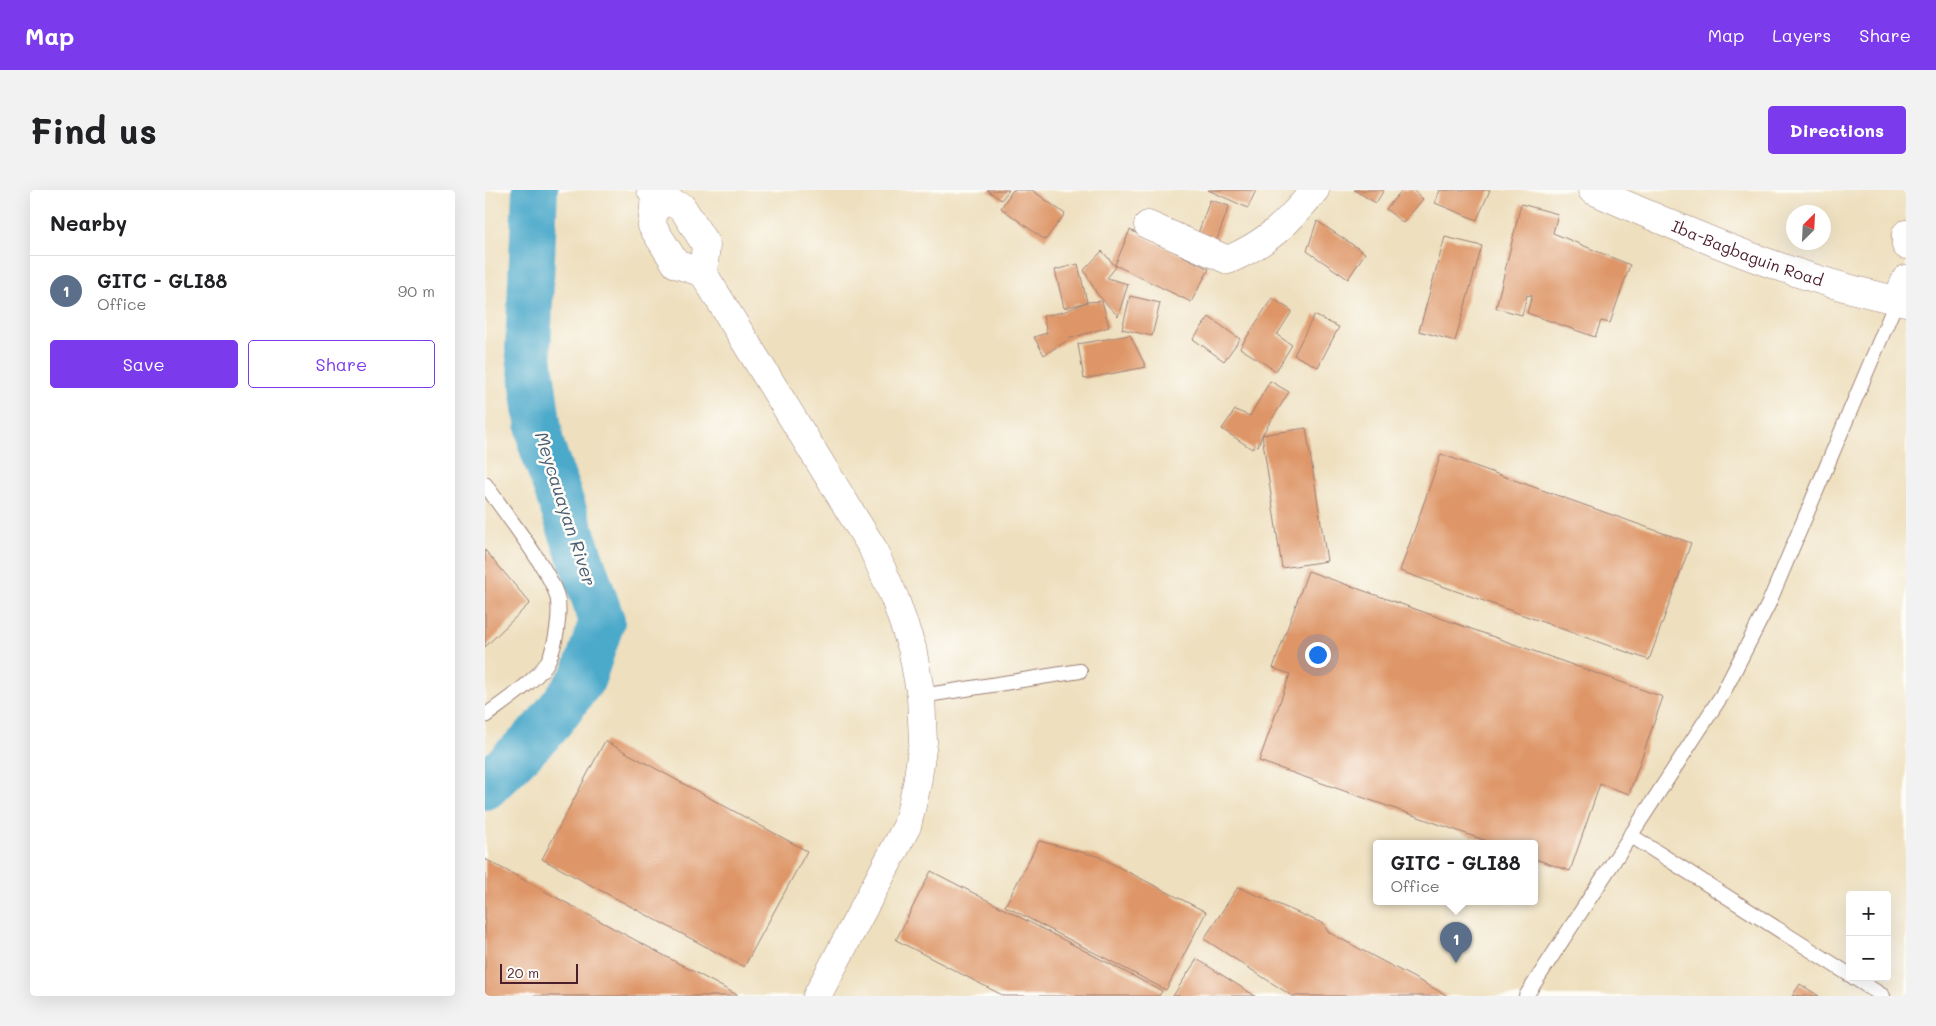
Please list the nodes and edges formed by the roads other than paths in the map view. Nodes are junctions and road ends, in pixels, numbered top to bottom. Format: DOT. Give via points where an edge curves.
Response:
graph roads {
  1 [pos="1315,190"];
  2 [pos="1597,191"];
  3 [pos="653,194"];
  4 [pos="1148,225"];
  5 [pos="1906,234"];
  6 [pos="1906,245"];
  7 [pos="1903,294"];
  8 [pos="485,484"];
  9 [pos="1080,671"];
  10 [pos="921,696"];
  11 [pos="485,716"];
  12 [pos="1630,836"];
  13 [pos="1846,972"];
  14 [pos="1859,981"];
  15 [pos="817,996"];
  16 [pos="1526,996"];
  17 [pos="1883,996"];
  1 -- 4 [label="street" via="1286,225 1229,260"];
  2 -- 7 [label="street, Iba-Bagbaguin Road" via="1744,255 1799,274"];
  3 -- 10 [label="street" via="682,207 706,246 703,274 872,547 904,623"];
  5 -- 6 [label="street"];
  7 -- 12 [label="lane" via="1768,605 1723,695"];
  8 -- 11 [label="lane" via="544,568 558,600 556,634 548,662"];
  9 -- 10 [label="lane"];
  10 -- 15 [label="street" via="923,742 907,826"];
  12 -- 13 [label="lane"];
  12 -- 16 [label="lane"];
  14 -- 17 [label="lane"];
}
